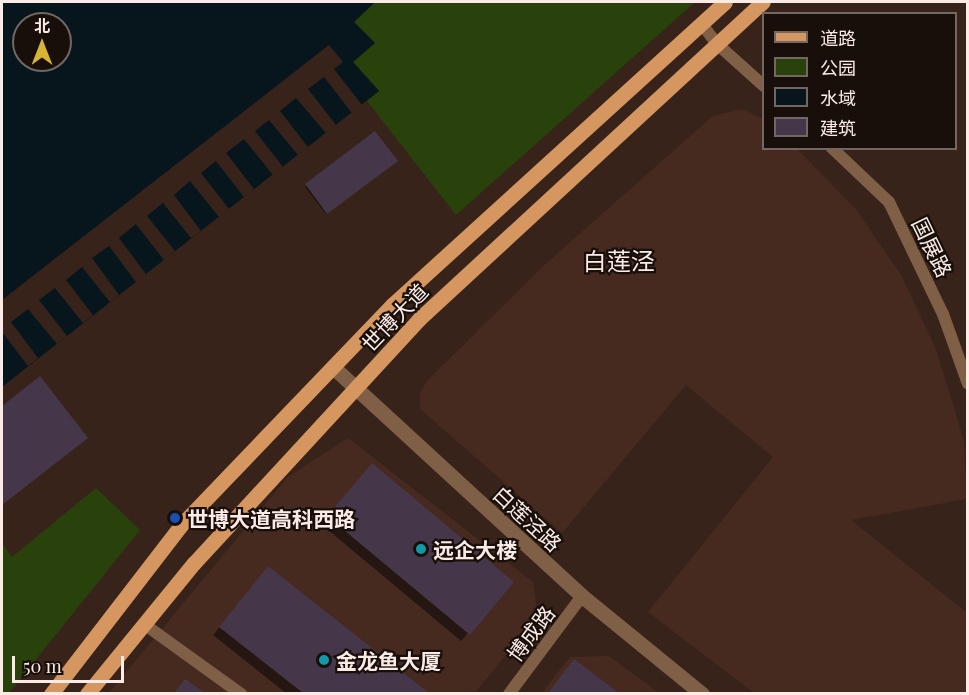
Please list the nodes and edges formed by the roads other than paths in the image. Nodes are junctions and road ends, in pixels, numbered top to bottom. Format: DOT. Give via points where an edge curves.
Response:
graph roads {
  1 [pos="725,2"];
  2 [pos="763,2"];
  3 [pos="701,23"];
  4 [pos="716,44"];
  5 [pos="762,84"];
  6 [pos="834,150"];
  7 [pos="333,367"];
  8 [pos="968,384"];
  9 [pos="356,388"];
  10 [pos="582,596"];
  11 [pos="144,624"];
  12 [pos="51,693"];
  13 [pos="87,693"];
  14 [pos="241,693"];
  15 [pos="509,693"];
  16 [pos="702,693"];
  1 -- 3 [label="main road, 世博大道"];
  2 -- 4 [label="main road, 世博大道"];
  3 -- 4 [label="street"];
  3 -- 7 [label="main road, 世博大道" via="455,244"];
  4 -- 5 [label="street"];
  4 -- 9 [label="main road, 世博大道" via="419,319"];
  6 -- 8 [label="street, 国展路" via="889,202 944,314"];
  7 -- 9 [label="street, 白莲泾路"];
  7 -- 12 [label="main road, 世博大道" via="181,525"];
  9 -- 10 [label="street, 白莲泾路"];
  9 -- 11 [label="main road, 世博大道" via="194,563"];
  10 -- 15 [label="street, 博成路"];
  10 -- 16 [label="street, 白莲泾路"];
  11 -- 13 [label="main road, 世博大道"];
  11 -- 14 [label="street"];
}
